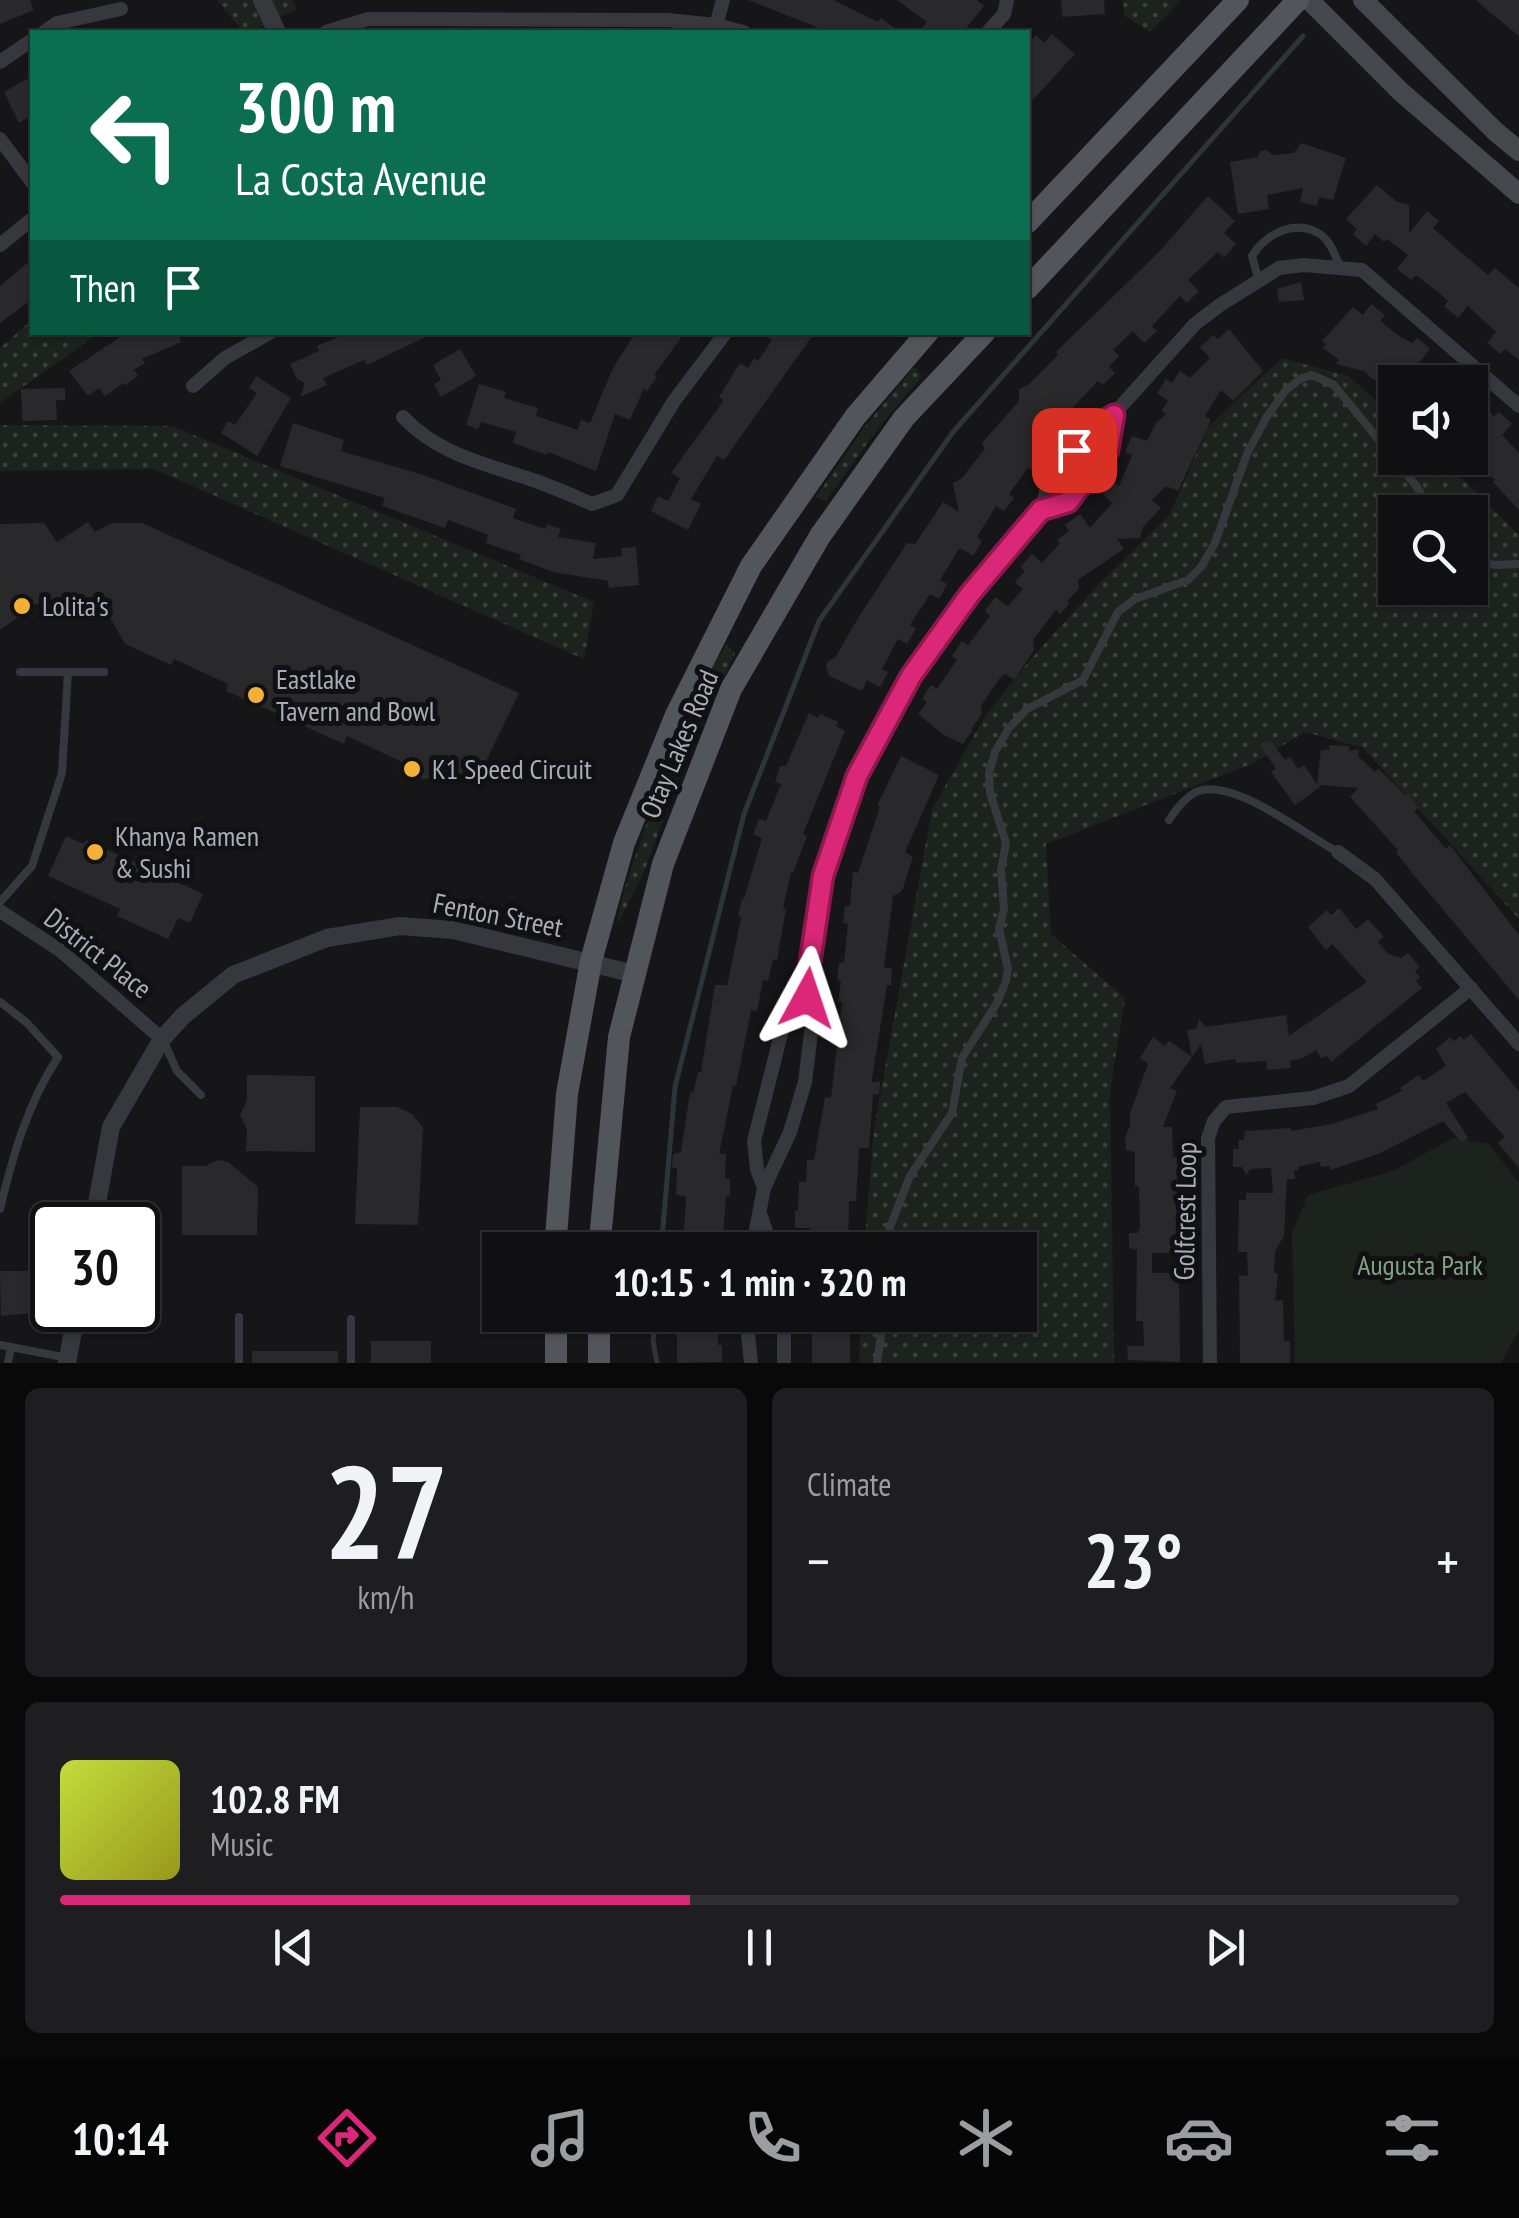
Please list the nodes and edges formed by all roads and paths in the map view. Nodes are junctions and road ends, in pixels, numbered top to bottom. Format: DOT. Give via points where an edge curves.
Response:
graph roads {
  1 [pos="262,0"];
  2 [pos="723,0"];
  3 [pos="1007,0"];
  4 [pos="1238,0"];
  5 [pos="1298,0"];
  6 [pos="1308,0"];
  7 [pos="1363,0"];
  8 [pos="121,9"];
  9 [pos="716,25"];
  10 [pos="47,30"];
  11 [pos="275,30"];
  12 [pos="332,30"];
  13 [pos="736,30"];
  14 [pos="990,30"];
  15 [pos="30,41"];
  16 [pos="0,62"];
  17 [pos="0,139"];
  18 [pos="1519,152"];
  19 [pos="30,179"];
  20 [pos="1519,194"];
  21 [pos="1030,220"];
  22 [pos="30,221"];
  23 [pos="0,245"];
  24 [pos="1341,268"];
  25 [pos="1258,278"];
  26 [pos="1030,286"];
  27 [pos="266,335"];
  28 [pos="724,335"];
  29 [pos="925,335"];
  30 [pos="983,335"];
  31 [pos="192,386"];
  32 [pos="1519,406"];
  33 [pos="1114,415"];
  34 [pos="403,417"];
  35 [pos="1422,495"];
  36 [pos="1041,510"];
  37 [pos="1488,563"];
  38 [pos="1519,564"];
  39 [pos="20,672"];
  40 [pos="68,672"];
  41 [pos="104,672"];
  42 [pos="1168,820"];
  43 [pos="1338,852"];
  44 [pos="0,902"];
  45 [pos="0,911"];
  46 [pos="591,961"];
  47 [pos="635,974"];
  48 [pos="1471,988"];
  49 [pos="806,989"];
  50 [pos="0,1002"];
  51 [pos="162,1039"];
  52 [pos="1519,1044"];
  53 [pos="201,1095"];
  54 [pos="764,1188"];
  55 [pos="97,1202"];
  56 [pos="0,1209"];
  57 [pos="759,1210"];
  58 [pos="556,1232"];
  59 [pos="601,1232"];
  60 [pos="755,1232"];
  61 [pos="766,1232"];
  62 [pos="889,1232"];
  63 [pos="239,1317"];
  64 [pos="351,1319"];
  65 [pos="72,1332"];
  66 [pos="556,1332"];
  67 [pos="599,1332"];
  68 [pos="748,1332"];
  69 [pos="784,1332"];
  70 [pos="882,1332"];
  71 [pos="0,1345"];
  72 [pos="11,1347"];
  73 [pos="67,1360"];
  74 [pos="8,1363"];
  75 [pos="238,1363"];
  76 [pos="351,1363"];
  77 [pos="556,1363"];
  78 [pos="599,1363"];
  79 [pos="751,1363"];
  80 [pos="784,1363"];
  81 [pos="878,1363"];
  82 [pos="1210,1363"];
  1 -- 11 [label="street"];
  2 -- 9 [label="street"];
  3 -- 14 [label="street"];
  4 -- 21 [label="main road"];
  5 -- 26 [label="main road"];
  6 -- 20 [label="main road"];
  7 -- 18 [label="main road"];
  8 -- 10 [label="street"];
  9 -- 12 [label="street" via="368,19"];
  9 -- 13 [label="street"];
  15 -- 16 [label="street"];
  17 -- 19 [label="street"];
  22 -- 23 [label="street"];
  24 -- 25 [label="street" via="1279,268"];
  24 -- 25 [label="lane" via="1317,232 1288,229 1268,237 1252,256"];
  24 -- 32 [label="street" via="1362,270"];
  25 -- 33 [label="street" via="1194,324"];
  27 -- 31 [label="street" via="224,358"];
  28 -- 34 [label="street" via="617,495 592,504 462,459"];
  29 -- 46 [label="main road, Otay Lakes Road" via="856,417 750,566 668,733 624,843"];
  30 -- 47 [label="main road, Otay Lakes Road" via="904,418 820,536 732,689 663,864"];
  33 -- 36 [label="street" via="1091,430 1049,481"];
  33 -- 36 [label="street" via="1108,450 1068,502"];
  35 -- 62 [label="lane" via="1334,385 1312,375 1300,378 1247,454 1201,568 1118,612 1083,680 1026,709 1009,728 989,773 1006,843 999,929 1006,981 962,1058 952,1112 910,1176"];
  36 -- 49 [label="street" via="911,676 857,776 823,876"];
  37 -- 38 [label="lane"];
  39 -- 40 [label="lane"];
  40 -- 41 [label="lane"];
  40 -- 44 [label="lane" via="62,773 32,866"];
  42 -- 43 [label="lane" via="1197,792 1217,789 1256,802"];
  43 -- 48 [label="street" via="1375,879"];
  45 -- 51 [label="street, District Place" via="61,951"];
  46 -- 47 [label="street, Fenton Street"];
  46 -- 51 [label="street, Fenton Street" via="453,930 400,926 350,932 233,976"];
  46 -- 58 [label="main road, Otay Lakes Road" via="567,1094"];
  47 -- 59 [label="main road, Otay Lakes Road" via="619,1036"];
  48 -- 52 [label="street"];
  48 -- 82 [label="street, Golfcrest Loop" via="1349,1086 1313,1098 1226,1106 1214,1121 1208,1138"];
  49 -- 54 [label="street" via="812,1025 805,1082"];
  49 -- 54 [label="street" via="788,1012 754,1142"];
  50 -- 56 [label="lane" via="58,1058 22,1126"];
  51 -- 53 [label="lane" via="176,1070"];
  51 -- 55 [label="street, Fenton Street" via="111,1127"];
  54 -- 57 [label="street"];
  57 -- 60 [label="street"];
  57 -- 61 [label="street"];
  63 -- 75 [label="lane"];
  64 -- 76 [label="lane"];
  65 -- 73 [label="street"];
  66 -- 77 [label="main road"];
  67 -- 78 [label="main road"];
  68 -- 79 [label="street"];
  69 -- 80 [label="street"];
  70 -- 81 [label="lane"];
  71 -- 72 [label="lane"];
  72 -- 73 [label="lane"];
  72 -- 74 [label="lane"];
}
